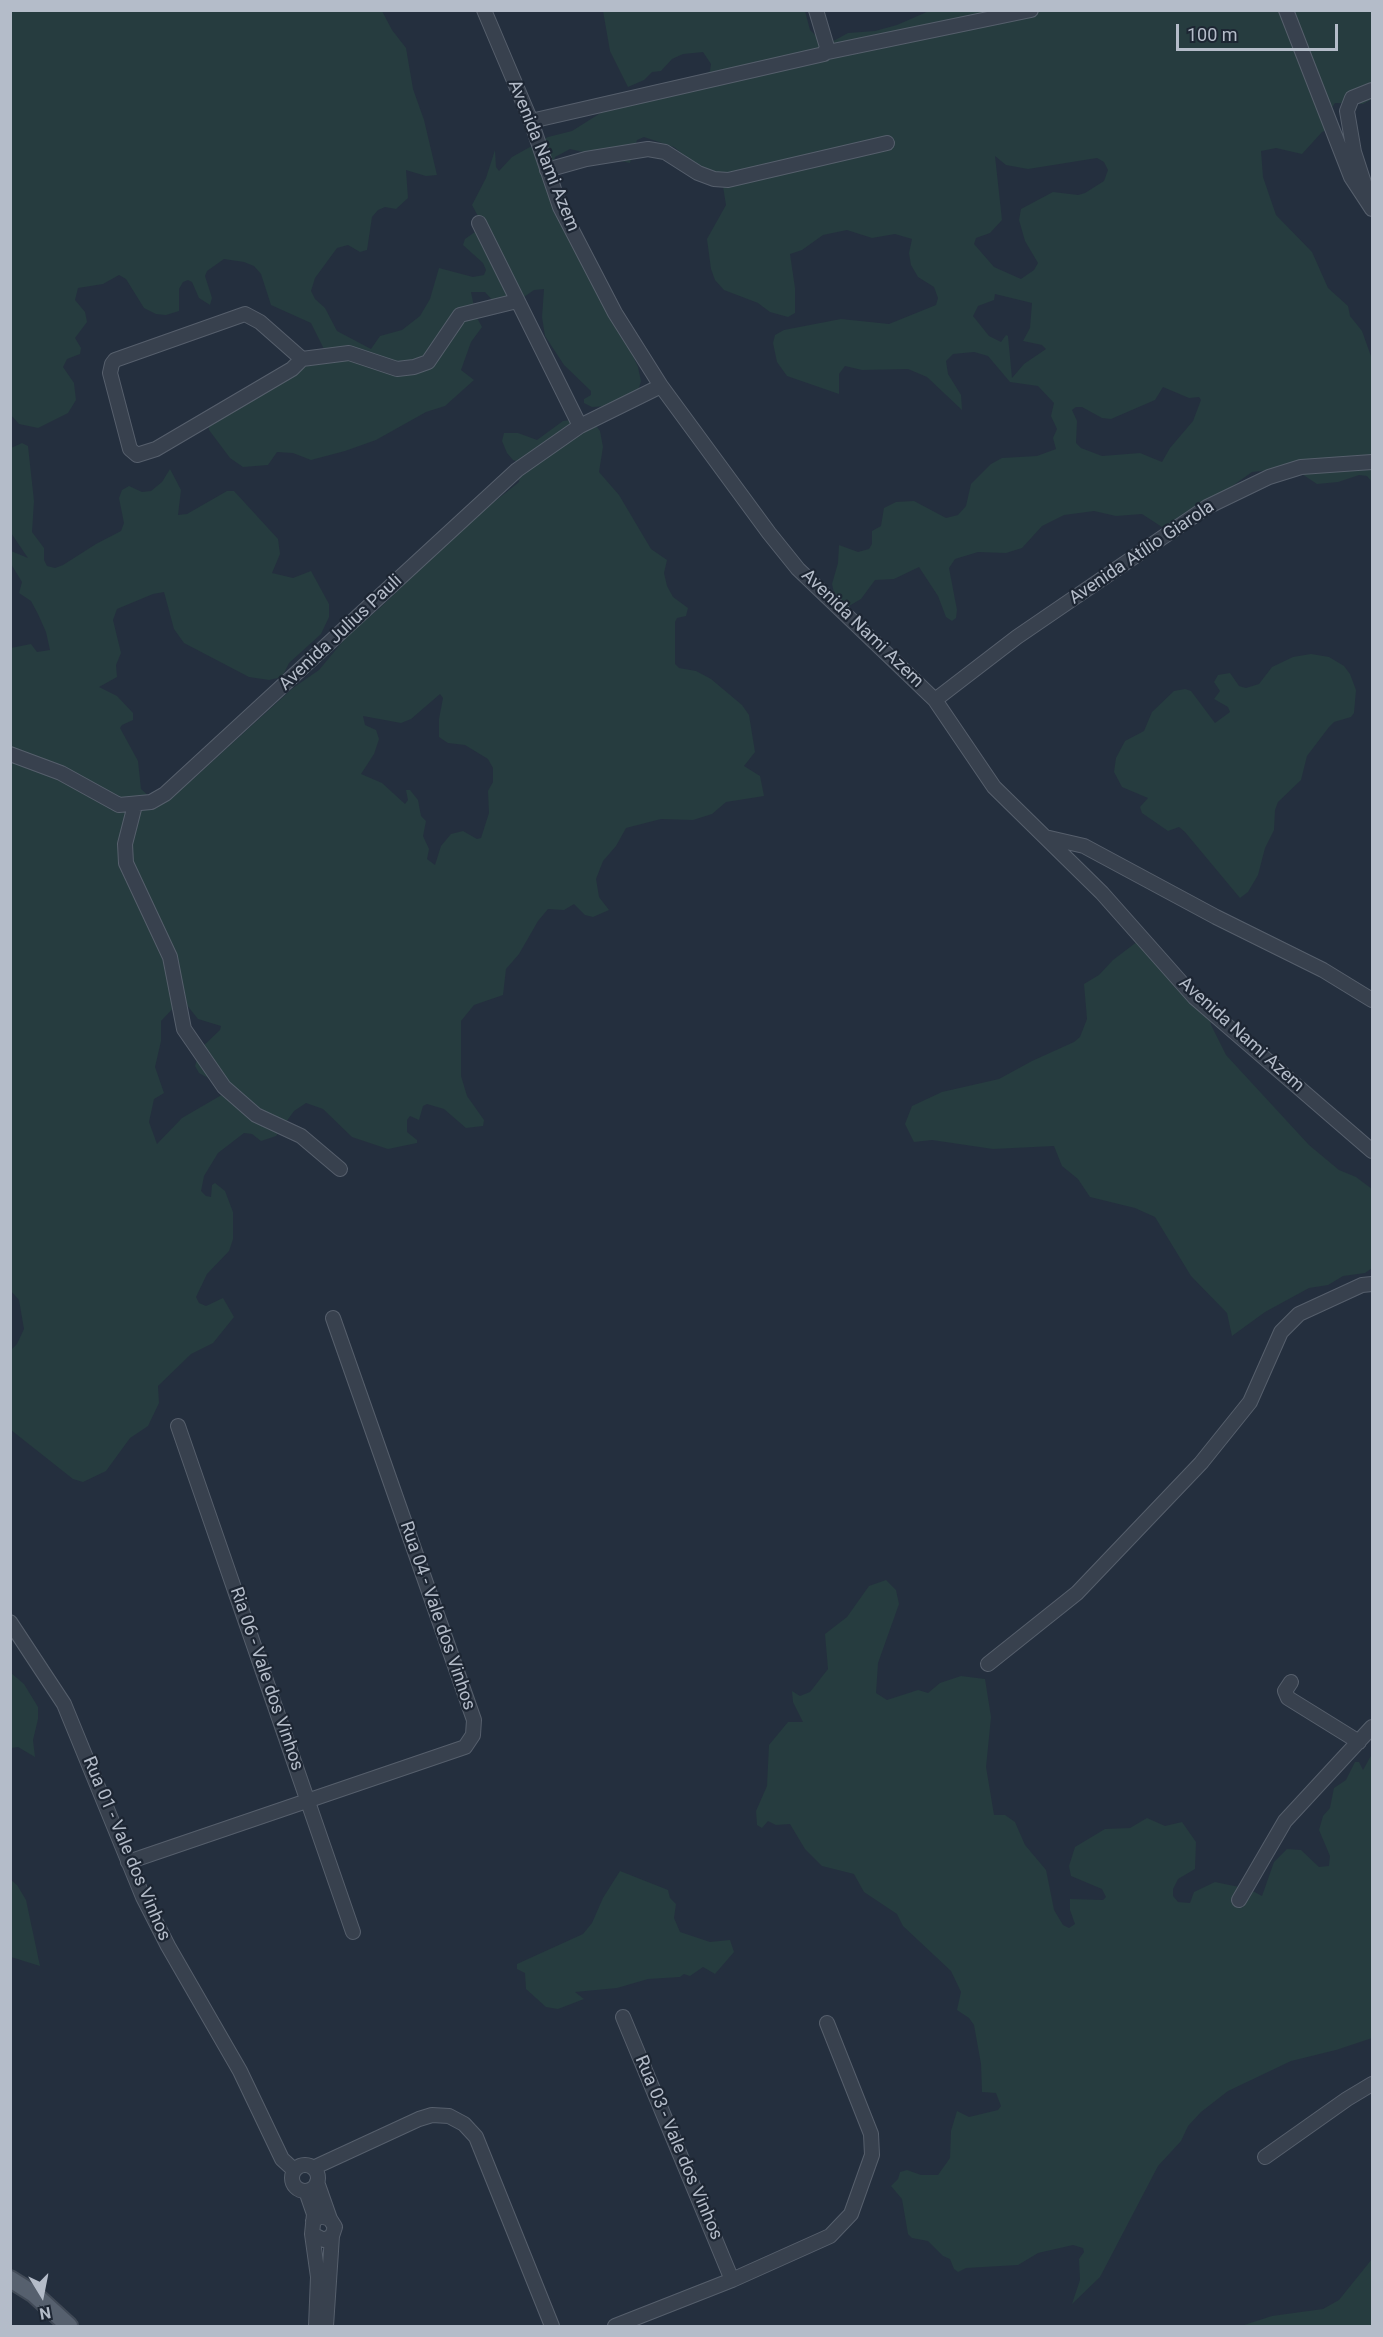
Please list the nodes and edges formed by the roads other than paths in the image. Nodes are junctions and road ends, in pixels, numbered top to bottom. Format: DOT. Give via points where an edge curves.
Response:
graph roads {
  1 [pos="484,10"];
  2 [pos="816,10"];
  3 [pos="1031,10"];
  4 [pos="1286,10"];
  5 [pos="828,52"];
  6 [pos="1372,90"];
  7 [pos="531,122"];
  8 [pos="887,143"];
  9 [pos="547,170"];
  10 [pos="1372,209"];
  11 [pos="479,223"];
  12 [pos="517,301"];
  13 [pos="302,359"];
  14 [pos="661,386"];
  15 [pos="580,426"];
  16 [pos="1372,462"];
  17 [pos="935,700"];
  18 [pos="10,754"];
  19 [pos="135,805"];
  20 [pos="1045,837"];
  21 [pos="1372,1000"];
  22 [pos="1372,1151"];
  23 [pos="340,1169"];
  24 [pos="1372,1284"];
  25 [pos="333,1318"];
  26 [pos="178,1426"];
  27 [pos="10,1622"];
  28 [pos="988,1664"];
  29 [pos="1291,1682"];
  30 [pos="1372,1727"];
  31 [pos="1359,1742"];
  32 [pos="308,1801"];
  33 [pos="128,1862"];
  34 [pos="1239,1900"];
  35 [pos="353,1932"];
  36 [pos="623,2017"];
  37 [pos="828,2023"];
  38 [pos="1372,2084"];
  39 [pos="1265,2157"];
  40 [pos="313,2168"];
  41 [pos="294,2170"];
  42 [pos="318,2182"];
  43 [pos="306,2191"];
  44 [pos="330,2219"];
  45 [pos="313,2228"];
  46 [pos="332,2236"];
  47 [pos="10,2279"];
  48 [pos="732,2280"];
  49 [pos="69,2326"];
  50 [pos="316,2326"];
  51 [pos="326,2326"];
  52 [pos="552,2326"];
  53 [pos="615,2326"];
  1 -- 7 [label="street, Avenida Nami Azem"];
  2 -- 5 [label="street"];
  3 -- 5 [label="street"];
  4 -- 10 [label="street" via="1351,177"];
  5 -- 7 [label="street"];
  6 -- 10 [label="street" via="1352,98 1347,111 1354,152"];
  7 -- 9 [label="street, Avenida Nami Azem"];
  8 -- 9 [label="street" via="728,180 698,173 666,152 648,149"];
  9 -- 14 [label="street, Avenida Nami Azem" via="586,259"];
  11 -- 12 [label="street"];
  12 -- 13 [label="street" via="460,315 428,362 414,367 397,369 349,353"];
  12 -- 15 [label="street"];
  13 -- 13 [label="street" via="260,322 245,314 115,360 110,373 130,449 137,455 156,449 292,369"];
  14 -- 15 [label="street, Avenida Julius Pauli"];
  14 -- 17 [label="street, Avenida Nami Azem" via="798,569"];
  15 -- 19 [label="street, Avenida Julius Pauli" via="517,470 478,504 191,772 165,794"];
  16 -- 17 [label="street, Avenida Atílio Giarola" via="1301,467 1269,477 1207,507 1017,637"];
  17 -- 20 [label="street, Avenida Nami Azem" via="994,787"];
  18 -- 19 [label="street" via="61,773 119,805"];
  19 -- 23 [label="street" via="124,844 126,863 170,957 184,1029 224,1087 256,1115 301,1136"];
  20 -- 21 [label="street" via="1084,846 1323,970"];
  20 -- 22 [label="street, Avenida Nami Azem" via="1102,892 1195,998"];
  24 -- 28 [label="street" via="1299,1314 1281,1332 1250,1402 1201,1463 1077,1593"];
  25 -- 32 [label="street, Rua 04 - Vale dos Vinhos" via="474,1719 474,1730 465,1747"];
  26 -- 32 [label="street, Ria 06 - Vale dos Vinhos"];
  27 -- 33 [label="street, Rua 01 - Vale dos Vinhos" via="56,1688 74,1724"];
  29 -- 31 [label="street" via="1285,1691 1288,1698"];
  30 -- 31 [label="street"];
  31 -- 34 [label="street" via="1285,1821"];
  32 -- 33 [label="street, Rua 04 - Vale dos Vinhos"];
  32 -- 35 [label="street, Ria 06 - Vale dos Vinhos"];
  33 -- 41 [label="street, Rua 01 - Vale dos Vinhos" via="168,1946 240,2071 282,2159"];
  36 -- 48 [label="street, Rua 03 - Vale dos Vinhos"];
  37 -- 48 [label="street" via="871,2134 872,2155 851,2214 830,2236"];
  38 -- 39 [label="street"];
  40 -- 41 [label="street" via="303,2165"];
  40 -- 42 [label="street"];
  40 -- 52 [label="street" via="432,2115 449,2116 464,2124 476,2138"];
  41 -- 43 [label="street" via="293,2185"];
  42 -- 43 [label="street"];
  42 -- 44 [label="street"];
  43 -- 45 [label="street"];
  44 -- 45 [label="street" via="321,2217"];
  44 -- 46 [label="street" via="335,2227"];
  45 -- 46 [label="street" via="324,2240"];
  45 -- 50 [label="street" via="318,2277"];
  46 -- 51 [label="street"];
  47 -- 49 [label="main road" via="34,2294"];
  48 -- 53 [label="street"];
}
